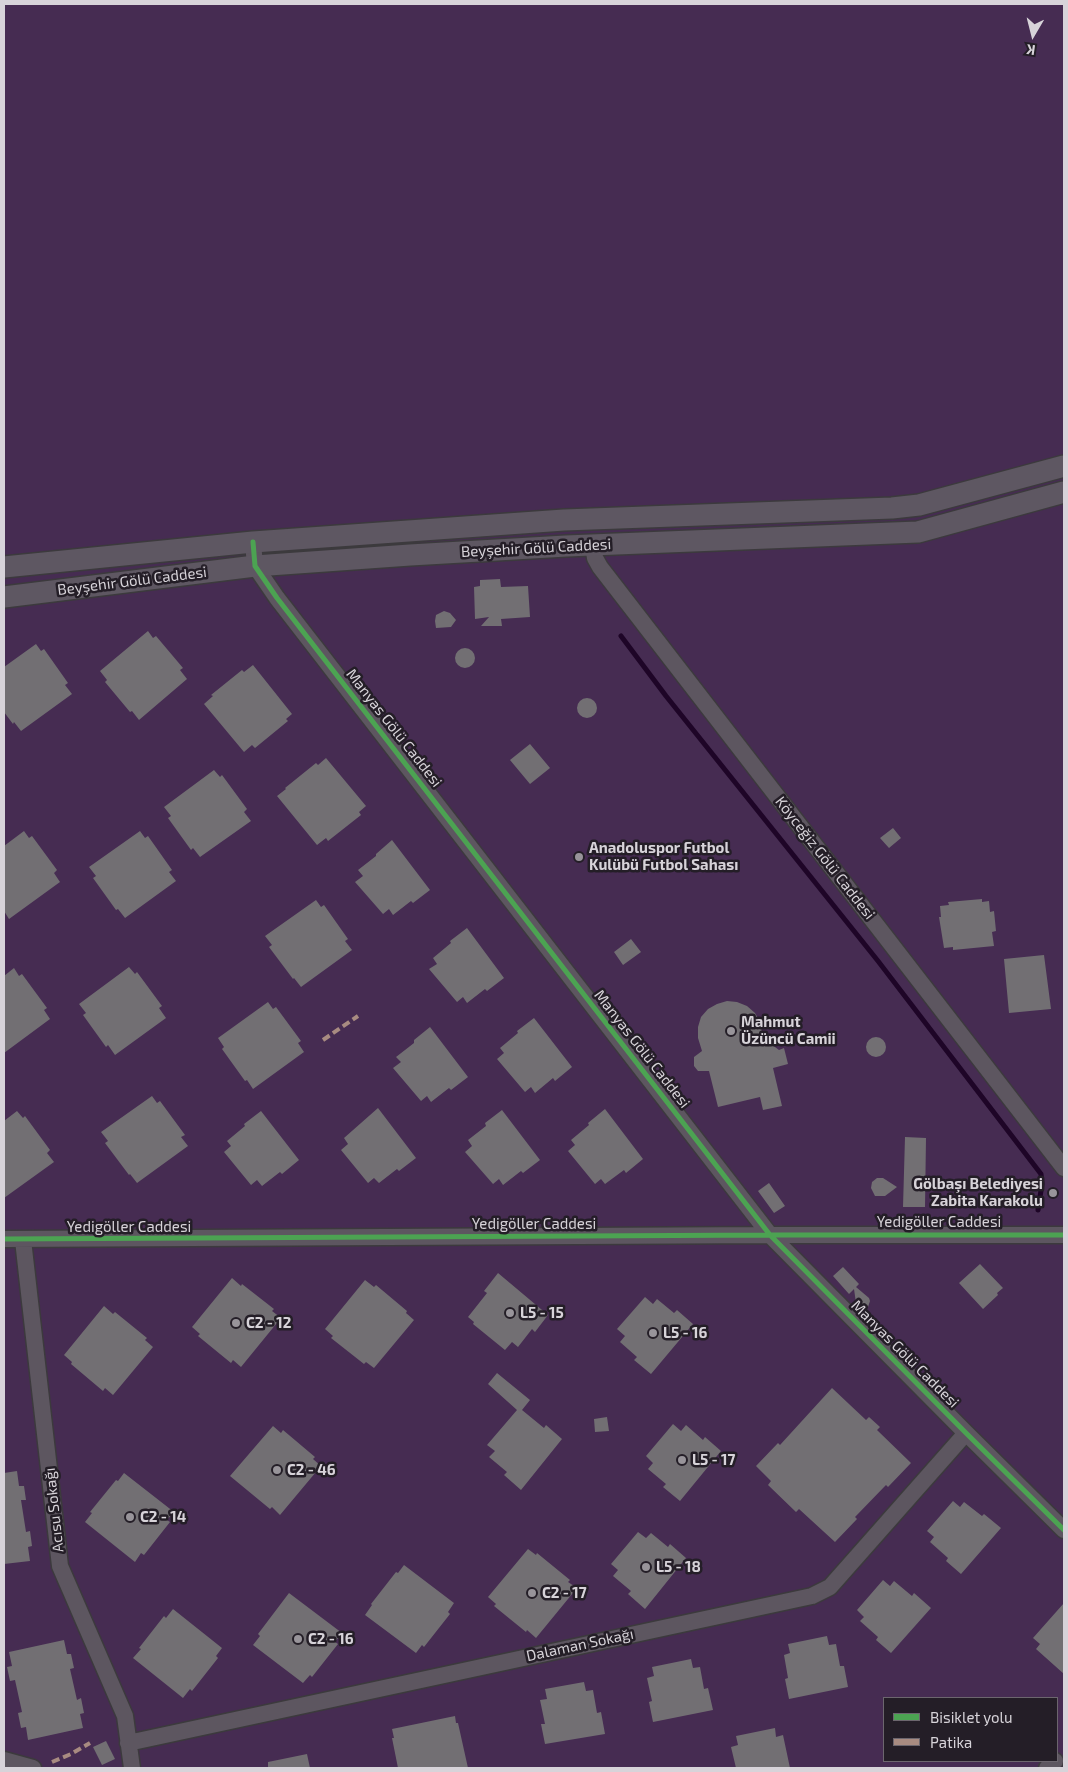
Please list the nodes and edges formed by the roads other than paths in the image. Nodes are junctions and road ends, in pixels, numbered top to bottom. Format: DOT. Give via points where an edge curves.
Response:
graph roads {
  1 [pos="1064,466"];
  2 [pos="1064,492"];
  3 [pos="612,519"];
  4 [pos="564,520"];
  5 [pos="253,542"];
  6 [pos="603,544"];
  7 [pos="566,546"];
  8 [pos="255,566"];
  9 [pos="4,567"];
  10 [pos="4,596"];
  11 [pos="1064,1168"];
  12 [pos="770,1235"];
  13 [pos="1064,1235"];
  14 [pos="4,1239"];
  15 [pos="23,1240"];
  16 [pos="966,1434"];
  17 [pos="1064,1530"];
  18 [pos="128,1744"];
  19 [pos="4,1760"];
  20 [pos="33,1768"];
  21 [pos="132,1768"];
  1 -- 3 [label="main road" via="919,505"];
  2 -- 6 [label="main road, Beyşehir Gölü Caddesi" via="918,532"];
  3 -- 4 [label="main road"];
  3 -- 6 [label="main road"];
  4 -- 5 [label="main road"];
  4 -- 7 [label="main road"];
  5 -- 8 [label="street"];
  5 -- 9 [label="main road"];
  6 -- 7 [label="main road, Beyşehir Gölü Caddesi"];
  6 -- 11 [label="street, Köyceğiz Gölü Caddesi" via="595,558 600,567"];
  7 -- 8 [label="main road, Beyşehir Gölü Caddesi"];
  8 -- 10 [label="main road, Beyşehir Gölü Caddesi"];
  8 -- 12 [label="street, Manyas Gölü Caddesi"];
  12 -- 13 [label="street, Yedigöller Caddesi"];
  12 -- 15 [label="street, Yedigöller Caddesi"];
  12 -- 16 [label="street, Manyas Gölü Caddesi"];
  14 -- 15 [label="street, Yedigöller Caddesi"];
  15 -- 18 [label="street, Acısu Sokağı" via="60,1566 125,1716"];
  16 -- 17 [label="street, Manyas Gölü Caddesi"];
  16 -- 18 [label="street, Dalaman Sokağı" via="830,1587 817,1594"];
  18 -- 21 [label="street, Acısu Sokağı"];
  19 -- 20 [label="street"];
}
